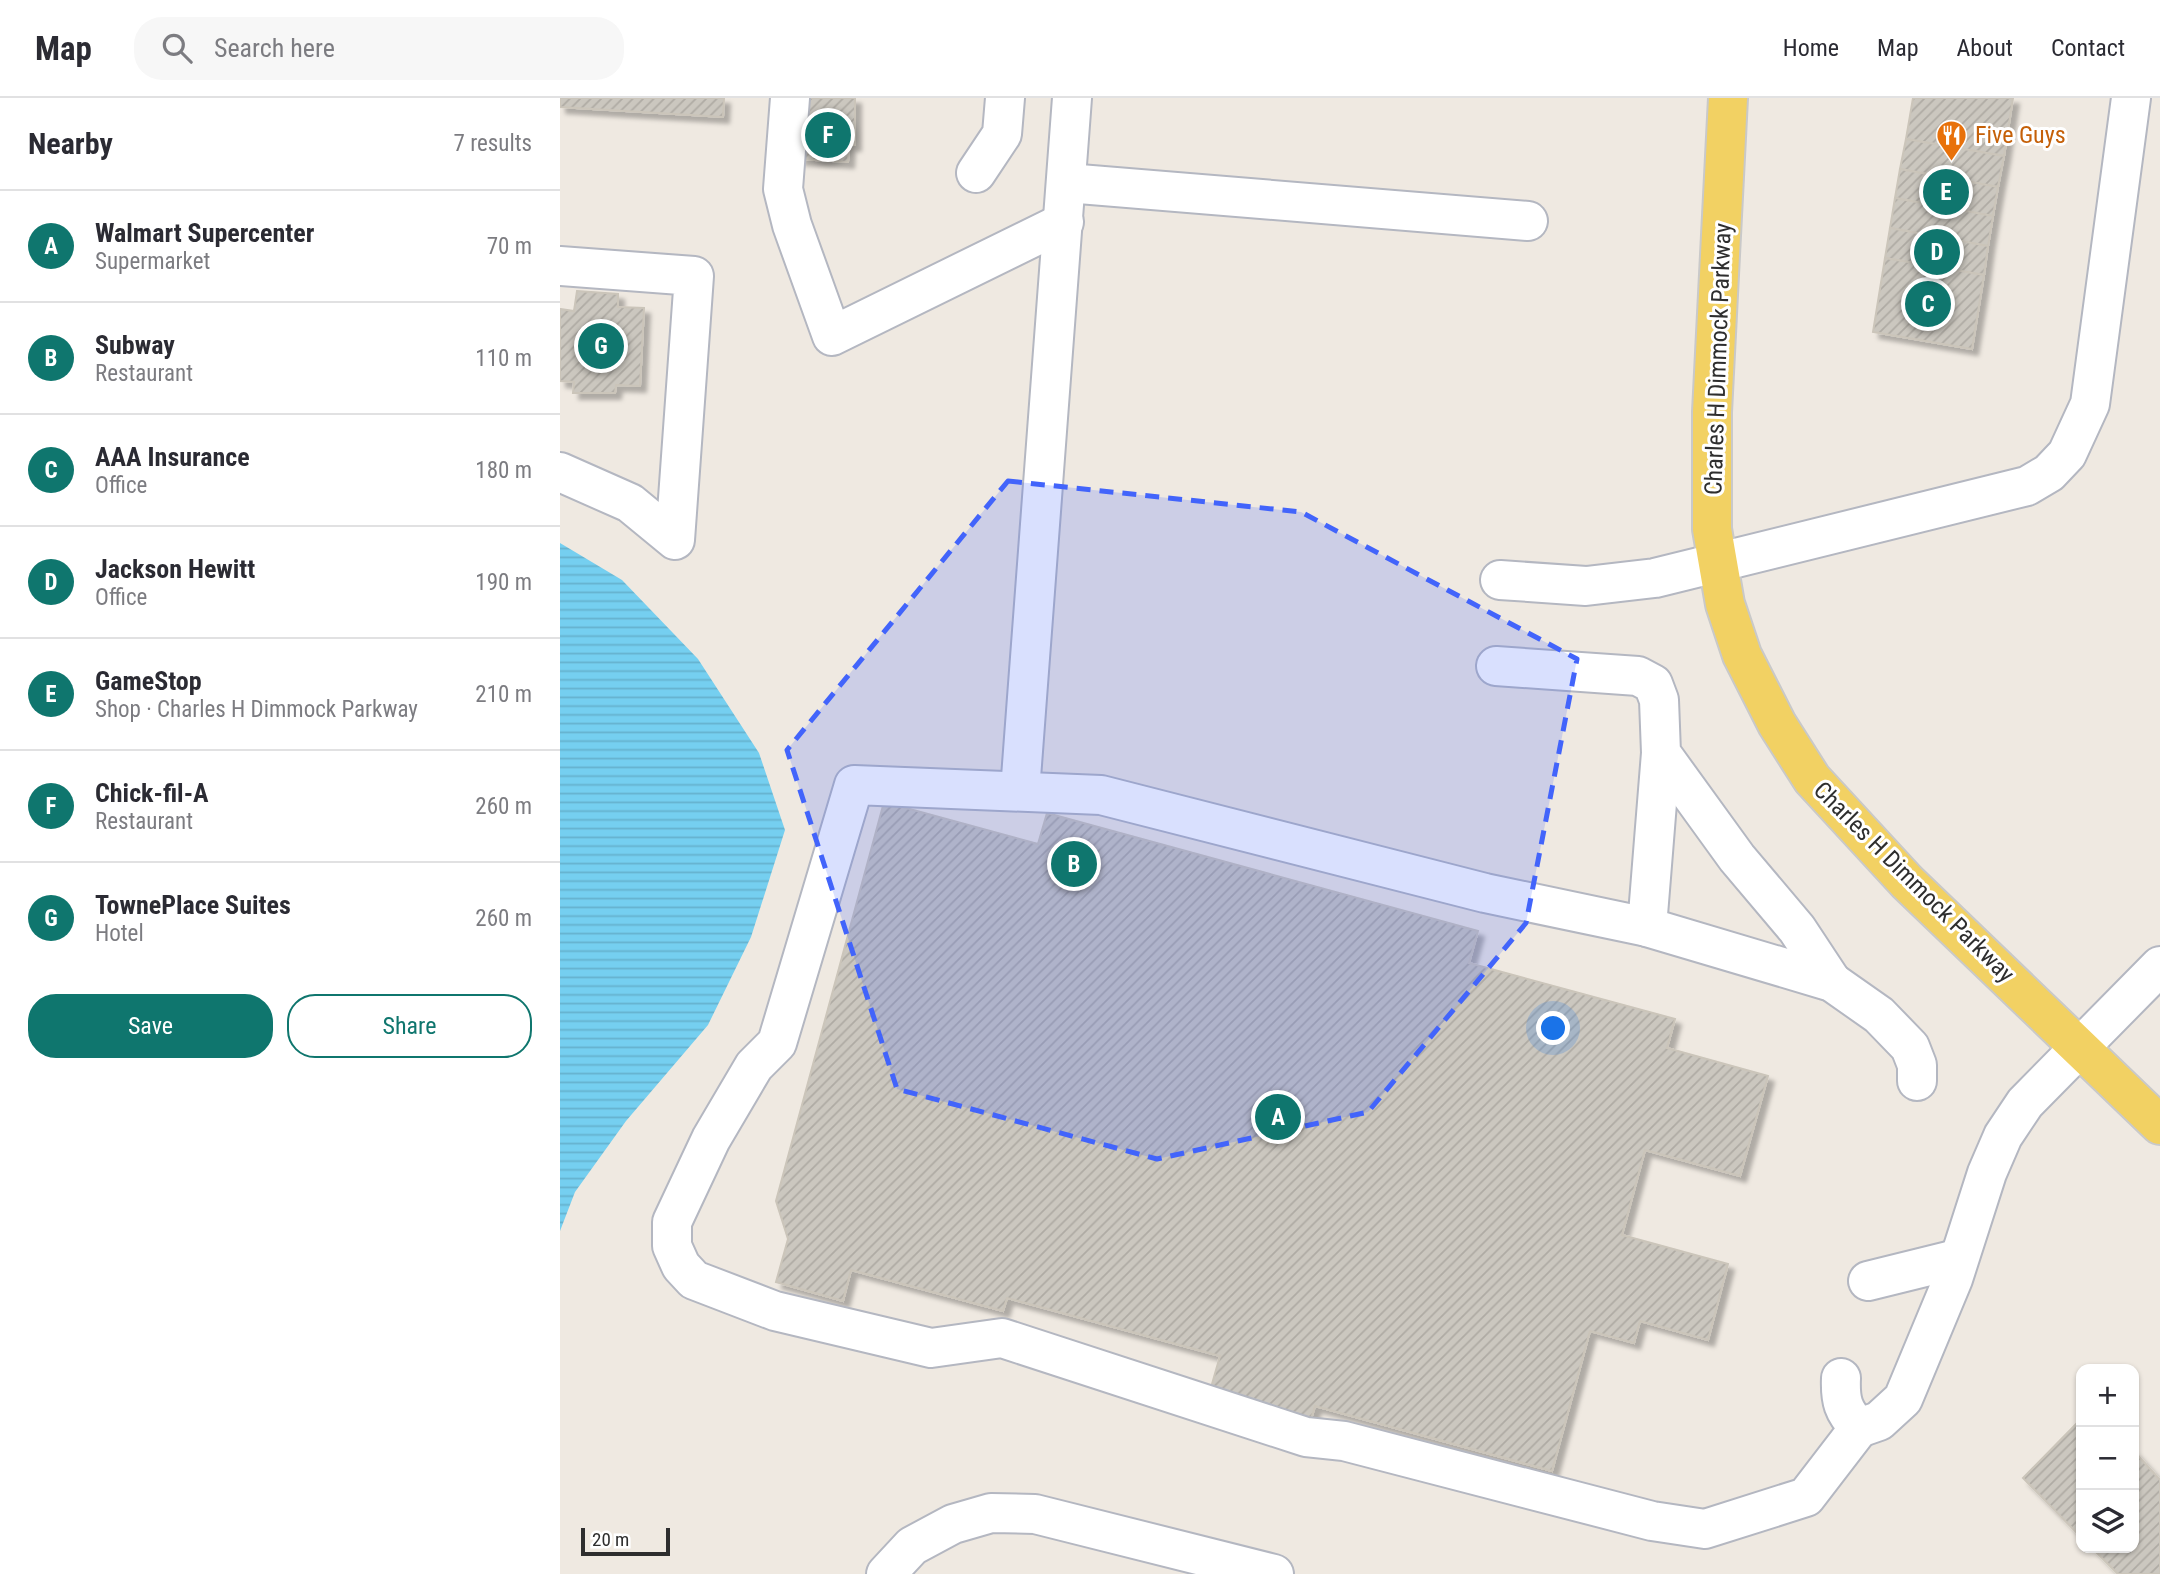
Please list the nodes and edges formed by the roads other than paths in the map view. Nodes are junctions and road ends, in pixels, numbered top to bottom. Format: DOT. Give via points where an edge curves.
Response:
graph roads {
  1 [pos="790,98"];
  2 [pos="1004,98"];
  3 [pos="1072,98"];
  4 [pos="1728,98"];
  5 [pos="2131,98"];
  6 [pos="976,173"];
  7 [pos="1067,183"];
  8 [pos="1528,221"];
  9 [pos="1064,222"];
  10 [pos="560,266"];
  11 [pos="560,472"];
  12 [pos="1717,560"];
  13 [pos="1500,580"];
  14 [pos="1496,666"];
  15 [pos="1661,753"];
  16 [pos="1020,791"];
  17 [pos="1647,928"];
  18 [pos="2160,966"];
  19 [pos="1832,982"];
  20 [pos="2080,1046"];
  21 [pos="1917,1081"];
  22 [pos="2160,1125"];
  23 [pos="1957,1259"];
  24 [pos="1868,1281"];
  25 [pos="1841,1378"];
  26 [pos="1859,1428"];
  27 [pos="886,1574"];
  28 [pos="1274,1574"];
  1 -- 9 [label="street" via="783,189 832,336"];
  2 -- 6 [label="street" via="1002,134"];
  3 -- 7 [label="street"];
  4 -- 12 [label="main road, Charles H Dimmock Parkway" via="1712,412 1712,529"];
  5 -- 12 [label="street" via="2090,404 2067,454 2049,473 2027,486"];
  7 -- 8 [label="street"];
  7 -- 9 [label="street"];
  9 -- 16 [label="street"];
  10 -- 11 [label="street" via="694,276 674,540 630,503"];
  12 -- 13 [label="street" via="1611,585"];
  12 -- 20 [label="main road, Charles H Dimmock Parkway" via="1742,655 1812,779 1907,882"];
  14 -- 15 [label="street" via="1638,676 1653,684 1658,700"];
  15 -- 17 [label="street"];
  15 -- 19 [label="street" via="1737,858 1797,929"];
  16 -- 17 [label="street" via="1101,794 1485,893"];
  16 -- 26 [label="street" via="855,785 777,1043 754,1066 711,1139 672,1223 672,1246 694,1280 775,1311 931,1348 1002,1338 1306,1437 1344,1441 1652,1521 1705,1529 1806,1497"];
  17 -- 19 [label="street"];
  18 -- 20 [label="street"];
  19 -- 21 [label="street" via="1879,1015 1910,1047"];
  20 -- 22 [label="main road, Charles H Dimmock Parkway"];
  20 -- 23 [label="street" via="2025,1103 2003,1136"];
  23 -- 24 [label="street"];
  23 -- 26 [label="street" via="1903,1399 1878,1421"];
  25 -- 26 [label="street" via="1840,1400"];
  27 -- 28 [label="street" via="912,1546 953,1524 991,1513 1035,1514"];
}
